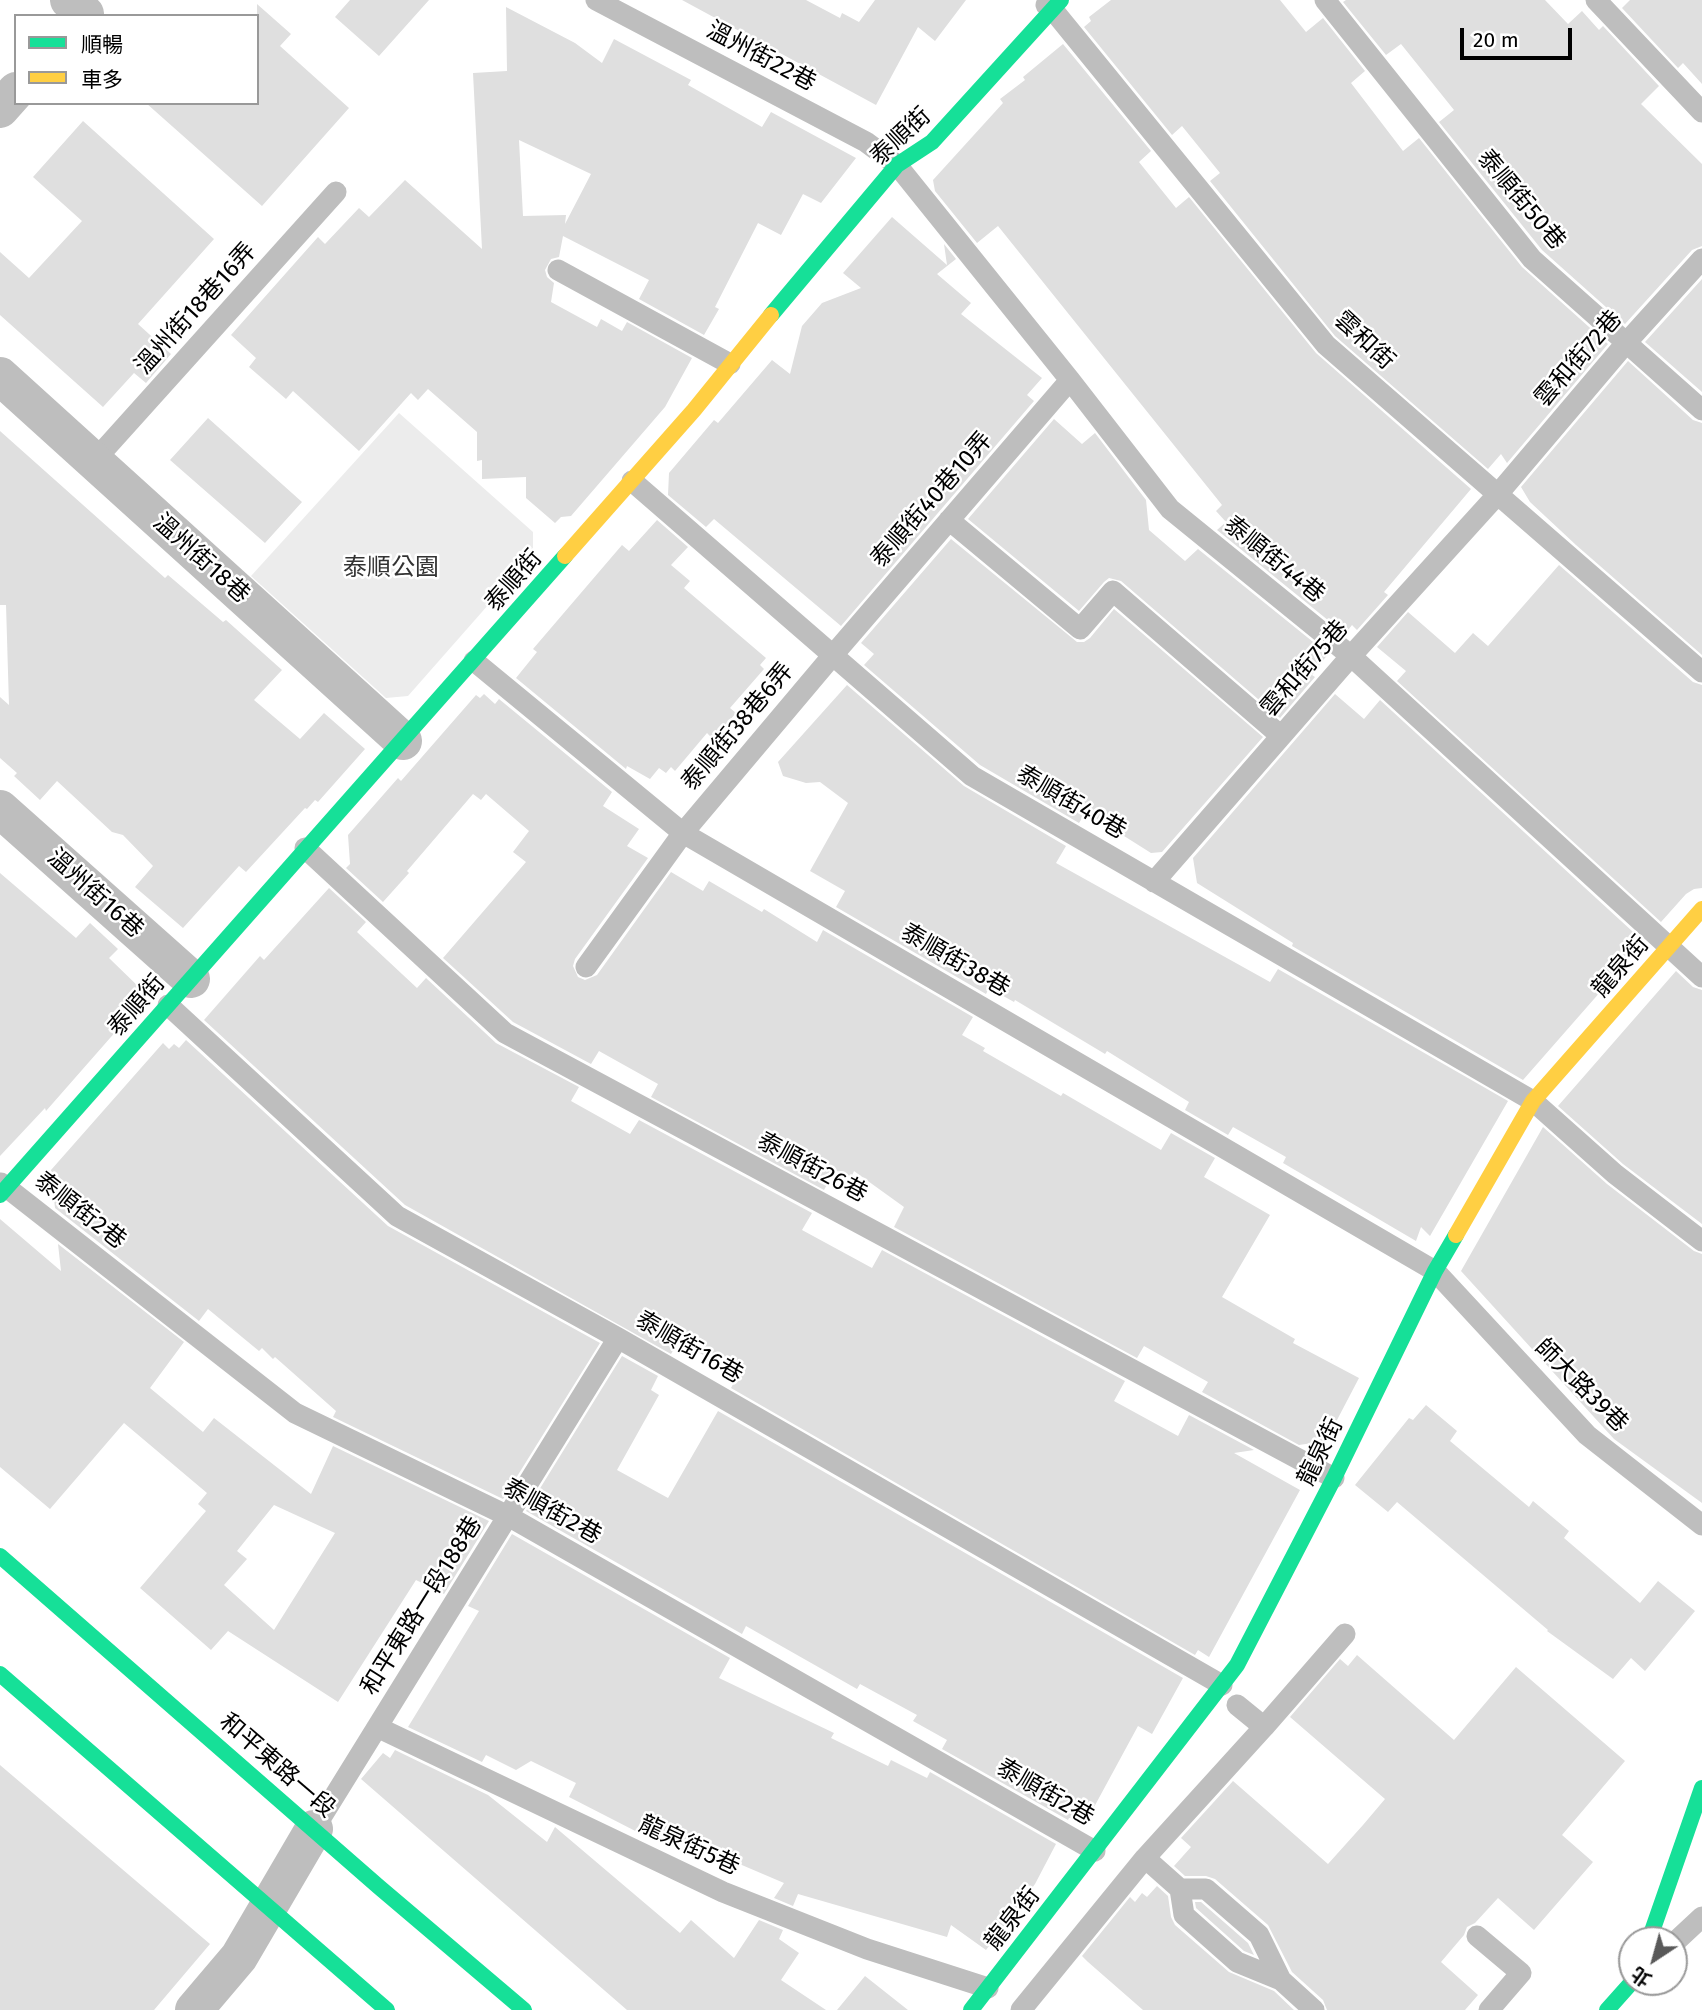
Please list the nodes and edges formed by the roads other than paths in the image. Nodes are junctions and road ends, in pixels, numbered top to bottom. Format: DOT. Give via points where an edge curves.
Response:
graph roads {
  1 [pos="596,0"];
  2 [pos="1325,0"];
  3 [pos="1596,0"];
  4 [pos="1051,3"];
  5 [pos="14,93"];
  6 [pos="0,109"];
  7 [pos="1702,112"];
  8 [pos="897,165"];
  9 [pos="336,192"];
  10 [pos="1702,260"];
  11 [pos="558,270"];
  12 [pos="1626,343"];
  13 [pos="730,364"];
  14 [pos="0,376"];
  15 [pos="1070,380"];
  16 [pos="1702,410"];
  17 [pos="94,461"];
  18 [pos="632,481"];
  19 [pos="1498,494"];
  20 [pos="949,520"];
  21 [pos="833,655"];
  22 [pos="1351,656"];
  23 [pos="474,661"];
  24 [pos="1702,673"];
  25 [pos="1282,736"];
  26 [pos="403,741"];
  27 [pos="0,809"];
  28 [pos="683,833"];
  29 [pos="305,848"];
  30 [pos="1154,882"];
  31 [pos="1702,909"];
  32 [pos="1669,947"];
  33 [pos="586,967"];
  34 [pos="1702,977"];
  35 [pos="180,992"];
  36 [pos="1533,1101"];
  37 [pos="2,1188"];
  38 [pos="1702,1241"];
  39 [pos="1435,1271"];
  40 [pos="618,1338"];
  41 [pos="1334,1478"];
  42 [pos="508,1516"];
  43 [pos="1702,1525"];
  44 [pos="0,1556"];
  45 [pos="1345,1634"];
  46 [pos="0,1674"];
  47 [pos="1222,1685"];
  48 [pos="1237,1705"];
  49 [pos="377,1727"];
  50 [pos="1264,1727"];
  51 [pos="1702,1788"];
  52 [pos="314,1829"];
  53 [pos="1095,1851"];
  54 [pos="1145,1858"];
  55 [pos="1180,1889"];
  56 [pos="268,1908"];
  57 [pos="1702,1917"];
  58 [pos="1653,1926"];
  59 [pos="1688,1930"];
  60 [pos="1477,1936"];
  61 [pos="1281,1980"];
  62 [pos="988,1988"];
  63 [pos="1620,1996"];
  64 [pos="194,2010"];
  65 [pos="387,2010"];
  66 [pos="524,2010"];
  67 [pos="971,2010"];
  68 [pos="1021,2010"];
  69 [pos="1314,2010"];
  70 [pos="1489,2010"];
  71 [pos="1607,2010"];
  1 -- 8 [label="lane, 溫州街22巷" via="866,142"];
  2 -- 12 [label="lane, 泰順街50巷" via="1532,259"];
  3 -- 7 [label="lane"];
  4 -- 8 [label="street, 泰順街" via="932,142"];
  4 -- 19 [label="lane, 雲和街" via="1326,345"];
  5 -- 6 [label="street"];
  8 -- 13 [label="street, 泰順街"];
  8 -- 15 [label="lane, 泰順街44巷"];
  9 -- 17 [label="lane, 溫州街18巷16弄"];
  10 -- 12 [label="lane, 雲和街72巷"];
  11 -- 13 [label="lane"];
  12 -- 16 [label="lane, 泰順街50巷"];
  12 -- 19 [label="lane, 雲和街72巷"];
  13 -- 18 [label="street, 泰順街"];
  14 -- 17 [label="street, 溫州街18巷"];
  15 -- 20 [label="lane, 泰順街40巷10弄"];
  15 -- 22 [label="lane, 泰順街44巷" via="1170,509"];
  17 -- 26 [label="street, 溫州街18巷"];
  18 -- 21 [label="lane, 泰順街40巷"];
  18 -- 23 [label="street, 泰順街"];
  19 -- 22 [label="lane, 雲和街75巷"];
  19 -- 24 [label="lane, 雲和街"];
  20 -- 21 [label="lane, 泰順街40巷10弄"];
  20 -- 25 [label="lane" via="1080,629 1113,591"];
  21 -- 28 [label="lane, 泰順街38巷6弄"];
  21 -- 30 [label="lane, 泰順街40巷" via="972,776"];
  22 -- 25 [label="lane, 雲和街75巷"];
  22 -- 32 [label="lane, 泰順街44巷"];
  23 -- 26 [label="street, 泰順街"];
  23 -- 28 [label="lane, 泰順街38巷"];
  25 -- 30 [label="lane, 雲和街75巷"];
  26 -- 29 [label="street, 泰順街"];
  27 -- 35 [label="street, 溫州街16巷"];
  28 -- 33 [label="lane, 泰順街38巷6弄"];
  28 -- 39 [label="lane, 泰順街38巷"];
  29 -- 35 [label="street, 泰順街"];
  29 -- 41 [label="lane, 泰順街26巷" via="505,1033"];
  30 -- 36 [label="lane, 泰順街40巷"];
  31 -- 32 [label="street, 龍泉街"];
  32 -- 34 [label="lane, 泰順街44巷"];
  32 -- 36 [label="street, 龍泉街"];
  35 -- 37 [label="street, 泰順街"];
  35 -- 40 [label="lane, 泰順街16巷" via="397,1216"];
  36 -- 38 [label="lane, 泰順街40巷" via="1615,1174"];
  36 -- 39 [label="street, 龍泉街"];
  37 -- 42 [label="lane, 泰順街2巷" via="295,1413"];
  39 -- 41 [label="street, 龍泉街"];
  39 -- 43 [label="lane, 師大路39巷" via="1587,1435"];
  40 -- 42 [label="lane, 和平東路一段188巷"];
  40 -- 47 [label="lane, 泰順街16巷"];
  41 -- 47 [label="street, 龍泉街" via="1237,1665"];
  42 -- 49 [label="lane, 和平東路一段188巷"];
  42 -- 53 [label="lane, 泰順街2巷"];
  44 -- 52 [label="street, 和平東路一段"];
  45 -- 50 [label="lane"];
  46 -- 56 [label="street"];
  47 -- 53 [label="street, 龍泉街"];
  48 -- 50 [label="lane"];
  49 -- 52 [label="lane, 和平東路一段188巷"];
  49 -- 62 [label="lane, 龍泉街5巷" via="723,1892 867,1949"];
  50 -- 54 [label="lane"];
  51 -- 58 [label="street"];
  52 -- 56 [label="street"];
  52 -- 66 [label="street, 和平東路一段"];
  53 -- 62 [label="street, 龍泉街"];
  54 -- 55 [label="lane"];
  54 -- 68 [label="lane"];
  55 -- 61 [label="lane" via="1184,1915 1237,1962"];
  55 -- 61 [label="lane" via="1206,1889 1259,1935"];
  56 -- 64 [label="street" via="240,1957"];
  56 -- 65 [label="street"];
  57 -- 59 [label="lane"];
  60 -- 70 [label="lane" via="1521,1973"];
  61 -- 69 [label="lane"];
  62 -- 67 [label="street, 龍泉街"];
  63 -- 71 [label="street"];
}
